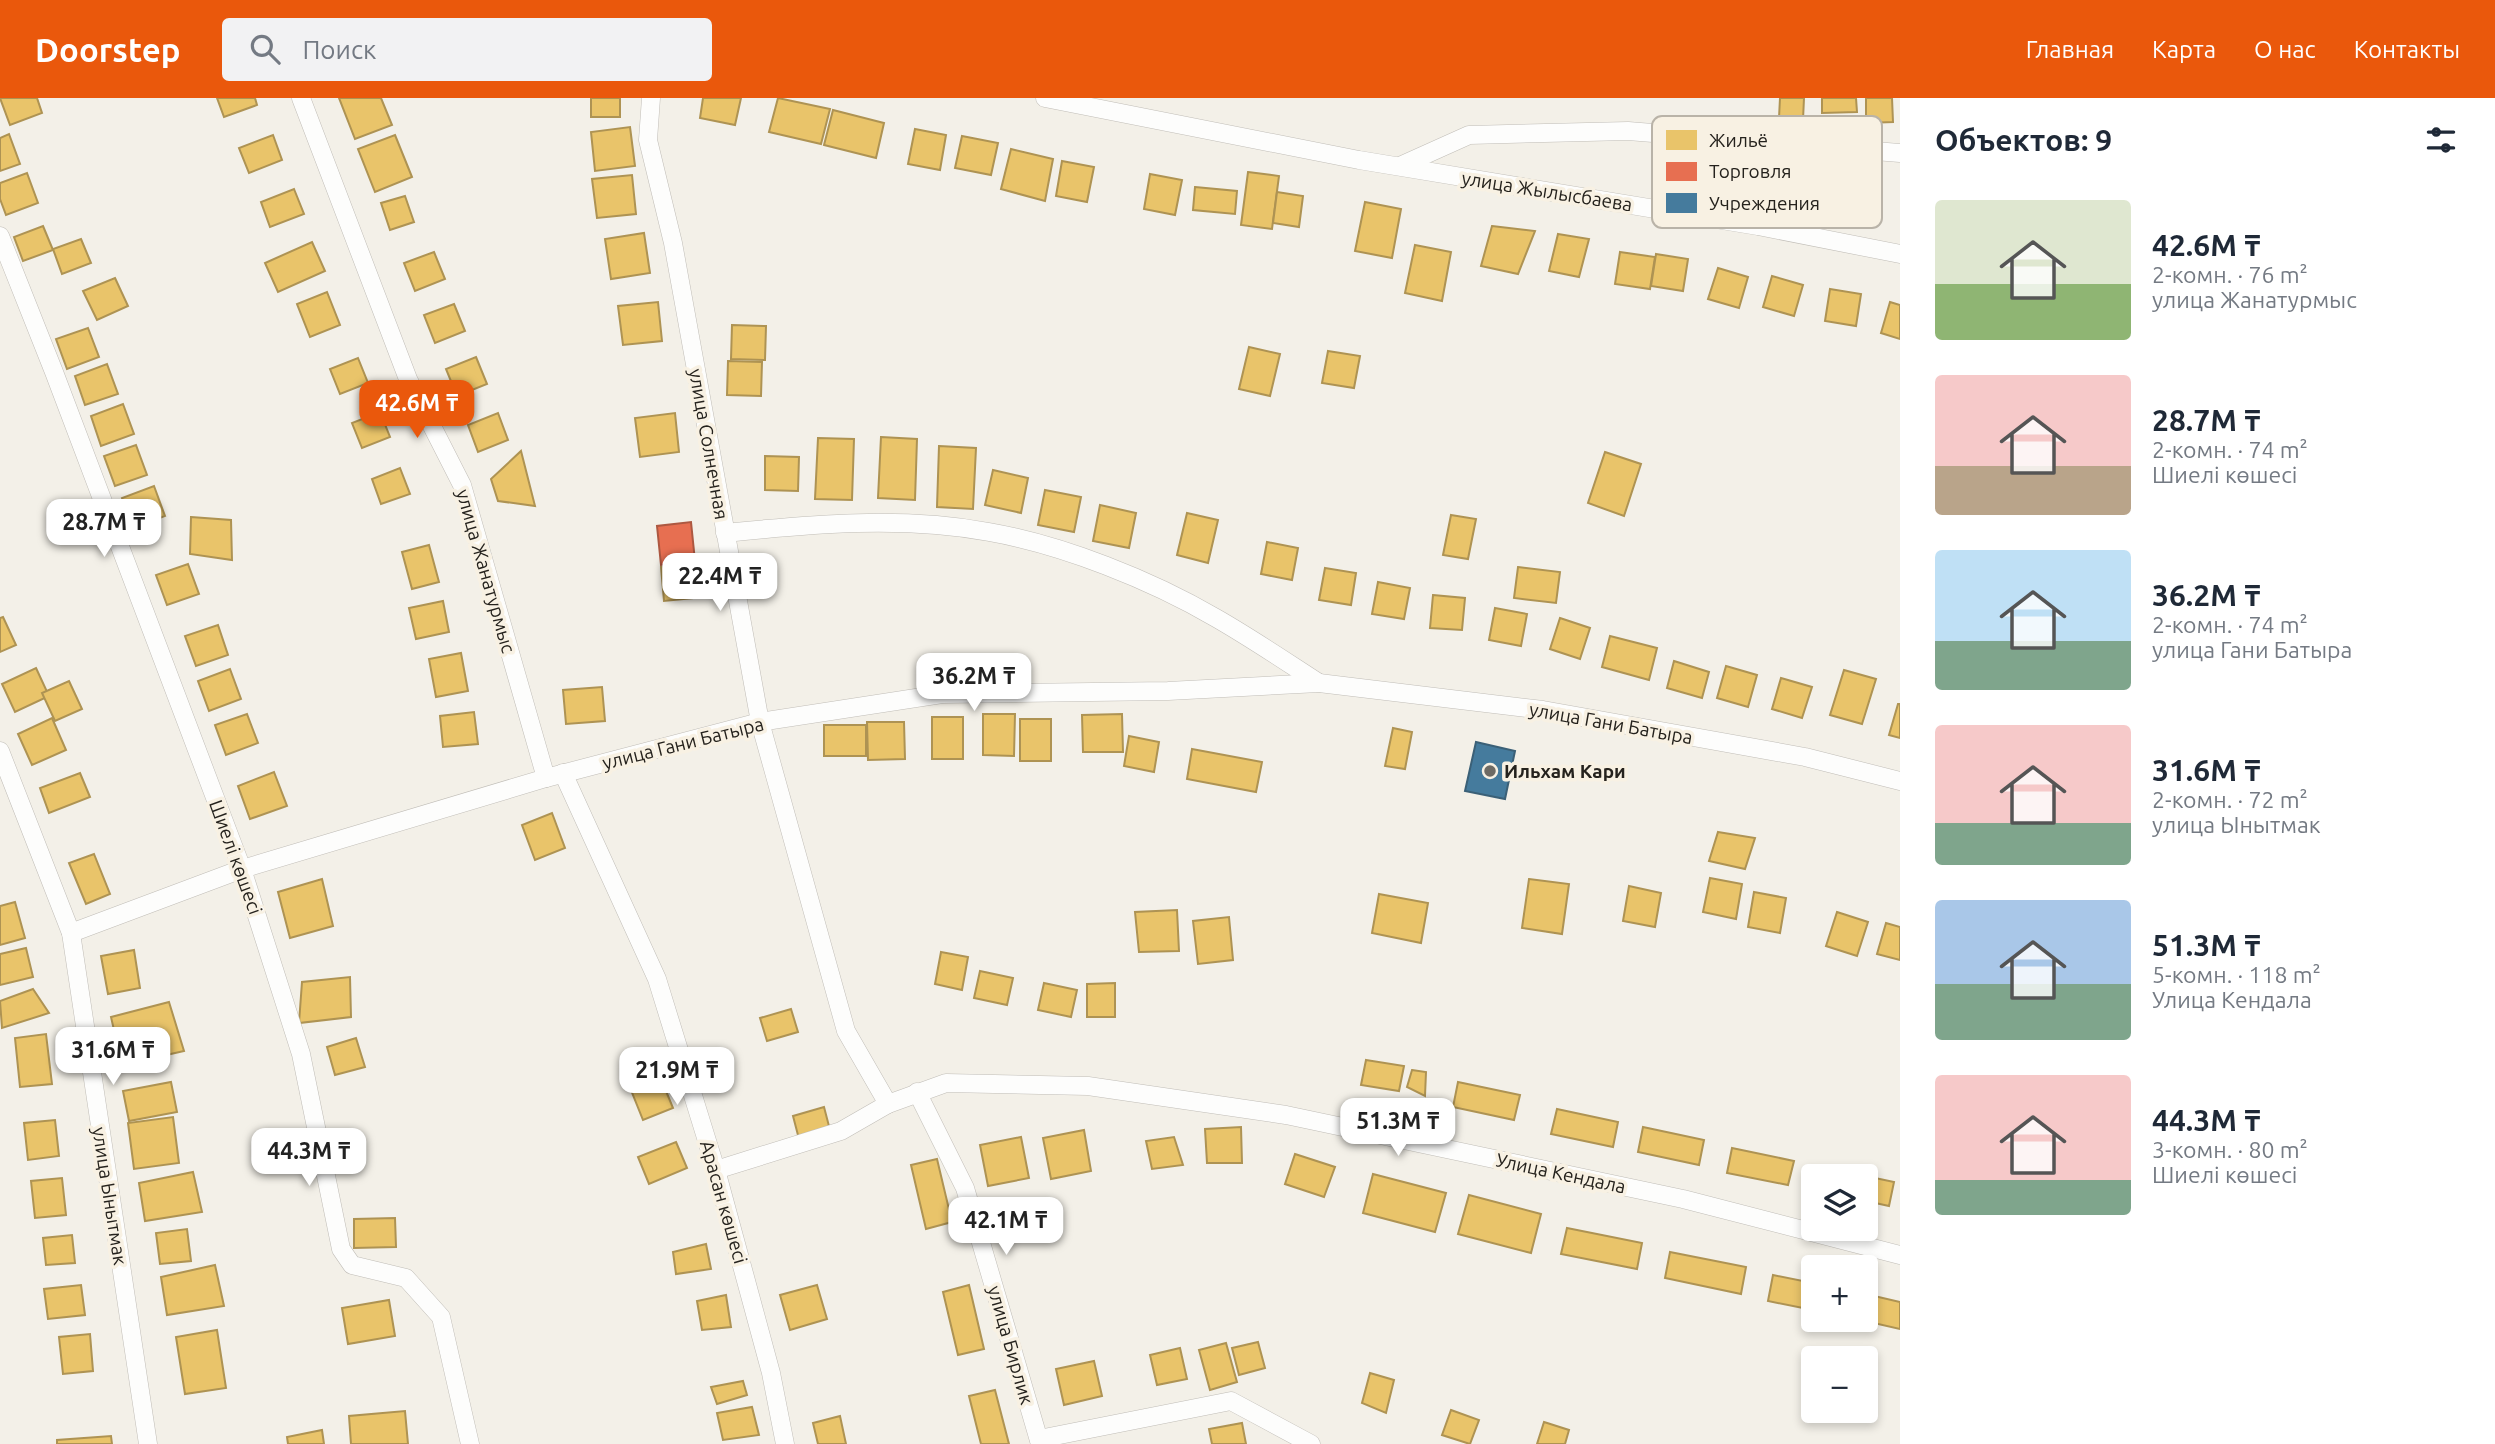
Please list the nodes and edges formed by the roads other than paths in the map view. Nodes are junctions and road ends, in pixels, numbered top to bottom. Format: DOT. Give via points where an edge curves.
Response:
graph roads {
  1 [pos="301,98"];
  2 [pos="651,98"];
  3 [pos="1045,98"];
  4 [pos="1652,133"];
  5 [pos="1882,152"];
  6 [pos="1900,153"];
  7 [pos="1401,166"];
  8 [pos="1652,208"];
  9 [pos="1768,228"];
  10 [pos="0,236"];
  11 [pos="1900,254"];
  12 [pos="725,533"];
  13 [pos="1319,683"];
  14 [pos="760,722"];
  15 [pos="0,751"];
  16 [pos="554,776"];
  17 [pos="1900,782"];
  18 [pos="242,869"];
  19 [pos="71,933"];
  20 [pos="918,1092"];
  21 [pos="888,1104"];
  22 [pos="716,1170"];
  23 [pos="1900,1255"];
  24 [pos="1040,1442"];
  25 [pos="148,1444"];
  26 [pos="470,1444"];
  27 [pos="785,1444"];
  28 [pos="1311,1444"];
  1 -- 16 [label="street, улица Жанатурмыс" via="408,379 462,485"];
  2 -- 12 [label="street, улица Солнечная" via="648,140 673,243"];
  3 -- 7 [label="street, улица Жылысбаева"];
  4 -- 7 [label="street, улица Жылысбаева" via="1469,135"];
  5 -- 6 [label="street, улица Жылысбаева"];
  7 -- 8 [label="street, улица Жылысбаева"];
  9 -- 11 [label="street, улица Жылысбаева"];
  10 -- 18 [label="street, Шиелі көшесі"];
  12 -- 13 [label="street, улица Гани Батыра" via="869,523 988,532 1035,543 1156,587 1216,618"];
  12 -- 14 [label="street, улица Солнечная"];
  13 -- 14 [label="street, улица Гани Батыра" via="1168,691 942,694"];
  13 -- 17 [label="street, улица Гани Батыра" via="1543,710 1805,757"];
  14 -- 16 [label="street, улица Гани Батыра"];
  14 -- 21 [label="street, улица Солнечная" via="846,1031"];
  15 -- 19 [label="street, улица Ынытмак"];
  16 -- 18 [label="street, улица Гани Батыра"];
  16 -- 22 [label="street, Арасан көшесі" via="657,979"];
  18 -- 19 [label="street, улица Гани Батыра"];
  18 -- 26 [label="street, Шиелі көшесі" via="301,1054 341,1249 352,1265 406,1278 441,1317"];
  19 -- 25 [label="street, улица Ынытмак"];
  20 -- 21 [label="street, Улица Кендала"];
  20 -- 23 [label="street, Улица Кендала" via="946,1083 1088,1086 1286,1115 1683,1199"];
  20 -- 24 [label="street, улица Бирлик" via="965,1188"];
  21 -- 22 [label="street, Улица Кендала" via="841,1131"];
  22 -- 27 [label="street, Арасан көшесі" via="771,1373"];
  24 -- 28 [label="street" via="1231,1401"];
}
